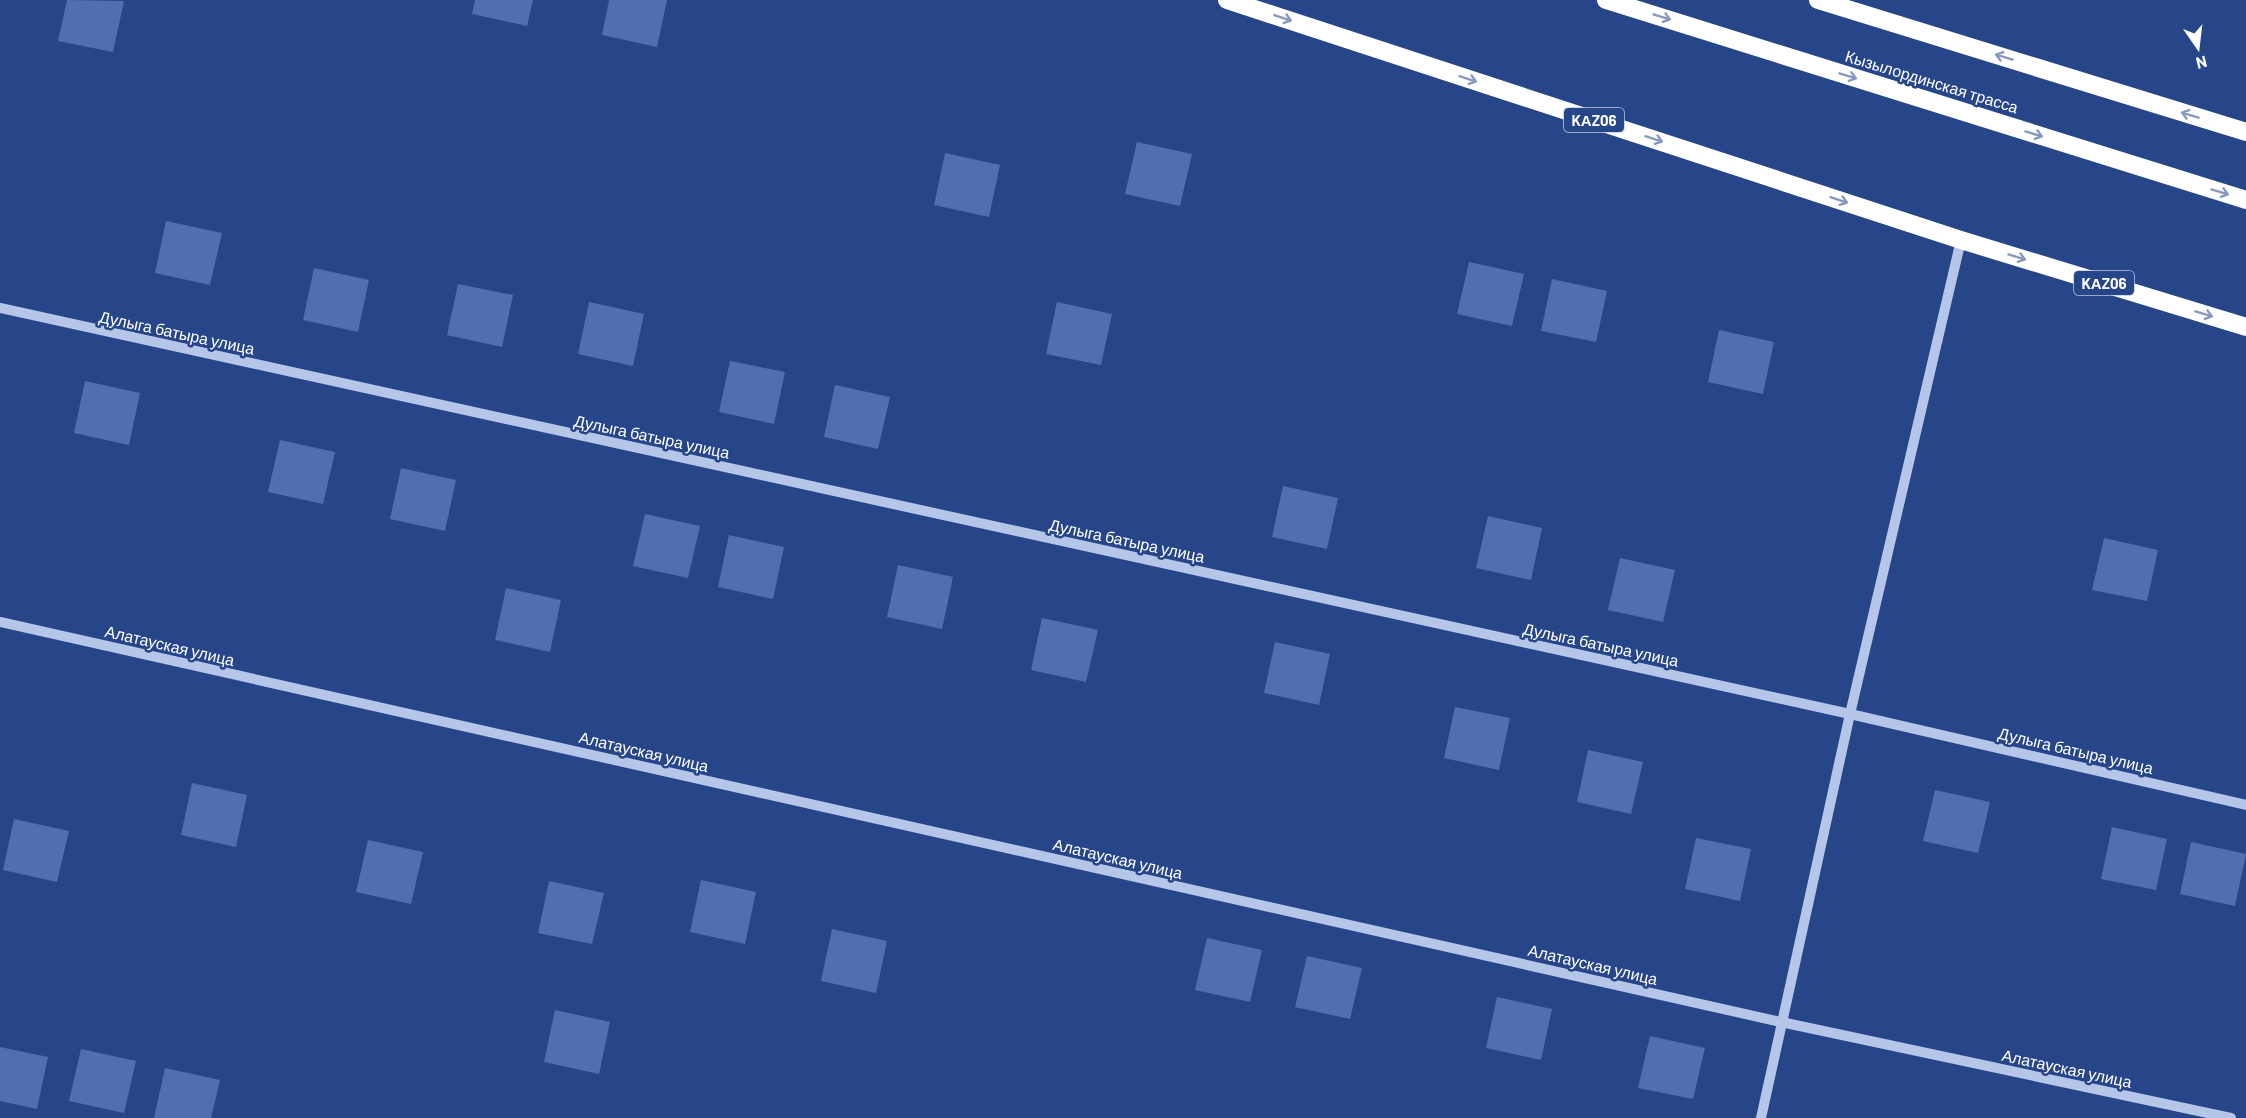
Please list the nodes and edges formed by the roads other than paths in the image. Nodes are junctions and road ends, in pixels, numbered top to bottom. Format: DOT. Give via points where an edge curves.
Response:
graph roads {
  1 [pos="1227,0"];
  2 [pos="1606,0"];
  3 [pos="1818,0"];
  4 [pos="2246,132"];
  5 [pos="2246,200"];
  6 [pos="1961,240"];
  7 [pos="0,308"];
  8 [pos="2246,327"];
  9 [pos="0,622"];
  10 [pos="1850,714"];
  11 [pos="2246,805"];
  12 [pos="1781,1022"];
  13 [pos="1761,1118"];
  14 [pos="2232,1118"];
  1 -- 6 [label="highway, KАZ06, one-way"];
  2 -- 5 [label="highway, Кызылординская трасса, one-way"];
  4 -- 3 [label="highway, one-way"];
  6 -- 8 [label="highway, KАZ06, one-way"];
  6 -- 10 [label="street"];
  7 -- 10 [label="street, Дулыга батыра улица"];
  9 -- 12 [label="street, Алатауская улица"];
  10 -- 11 [label="street, Дулыга батыра улица"];
  10 -- 12 [label="street"];
  12 -- 13 [label="street"];
  12 -- 14 [label="street, Алатауская улица"];
}
